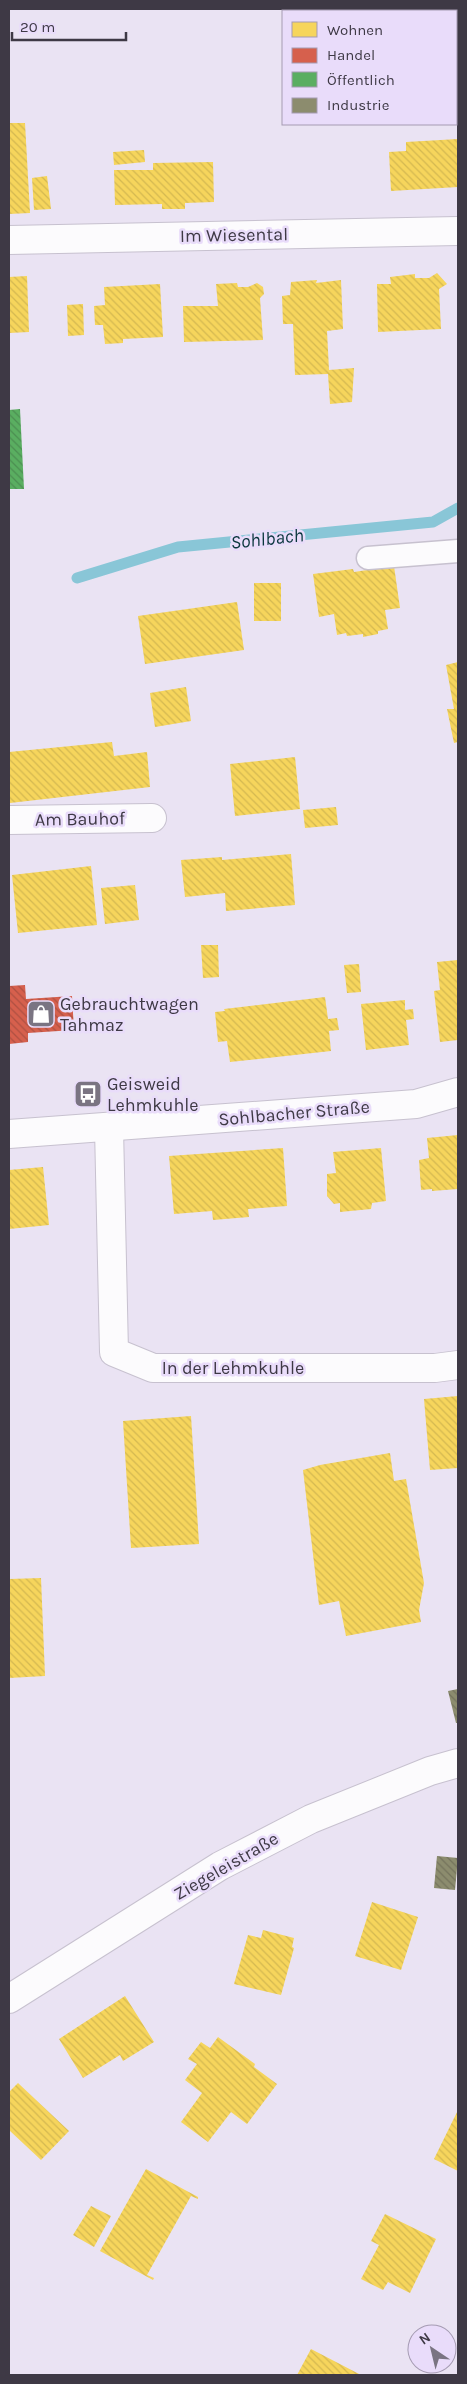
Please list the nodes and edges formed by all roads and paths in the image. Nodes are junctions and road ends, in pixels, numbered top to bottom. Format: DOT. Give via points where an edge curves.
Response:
graph roads {
  1 [pos="458,232"];
  2 [pos="9,240"];
  3 [pos="458,551"];
  4 [pos="368,558"];
  5 [pos="152,818"];
  6 [pos="9,820"];
  7 [pos="458,1092"];
  8 [pos="109,1128"];
  9 [pos="9,1134"];
  10 [pos="458,1365"];
  11 [pos="458,1763"];
  12 [pos="9,1999"];
  1 -- 2 [label="street, Im Wiesental"];
  3 -- 4 [label="lane"];
  5 -- 6 [label="street, Am Bauhof"];
  7 -- 8 [label="street, Sohlbacher Straße" via="416,1104"];
  8 -- 9 [label="street, Sohlbacher Straße"];
  8 -- 10 [label="street, In der Lehmkuhle" via="114,1352 152,1368 435,1368"];
  11 -- 12 [label="street, Ziegeleistraße" via="311,1819 237,1858"];
}
